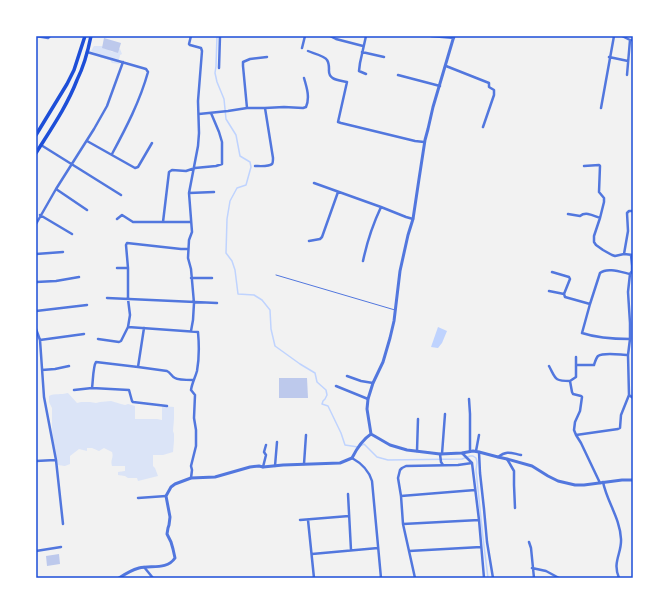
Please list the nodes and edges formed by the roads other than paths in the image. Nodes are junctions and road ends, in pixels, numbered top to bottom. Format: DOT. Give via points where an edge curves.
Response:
graph roads {
  1 [pos="36,36"];
  2 [pos="50,36"];
  3 [pos="85,36"];
  4 [pos="92,36"];
  5 [pos="191,36"];
  6 [pos="220,36"];
  7 [pos="305,36"];
  8 [pos="330,36"];
  9 [pos="366,36"];
  10 [pos="431,36"];
  11 [pos="614,36"];
  12 [pos="622,36"];
  13 [pos="454,37"];
  14 [pos="632,40"];
  15 [pos="363,46"];
  16 [pos="302,48"];
  17 [pos="308,51"];
  18 [pos="87,52"];
  19 [pos="362,52"];
  20 [pos="384,56"];
  21 [pos="267,57"];
  22 [pos="609,57"];
  23 [pos="628,61"];
  24 [pos="123,62"];
  25 [pos="446,66"];
  26 [pos="219,68"];
  27 [pos="366,74"];
  28 [pos="398,75"];
  29 [pos="627,75"];
  30 [pos="304,78"];
  31 [pos="440,86"];
  32 [pos="55,104"];
  33 [pos="247,108"];
  34 [pos="265,108"];
  35 [pos="601,108"];
  36 [pos="62,109"];
  37 [pos="211,113"];
  38 [pos="199,114"];
  39 [pos="52,118"];
  40 [pos="483,127"];
  41 [pos="36,135"];
  42 [pos="87,141"];
  43 [pos="424,142"];
  44 [pos="152,143"];
  45 [pos="41,145"];
  46 [pos="36,153"];
  47 [pos="112,154"];
  48 [pos="71,164"];
  49 [pos="255,166"];
  50 [pos="584,166"];
  51 [pos="195,168"];
  52 [pos="314,183"];
  53 [pos="56,188"];
  54 [pos="214,192"];
  55 [pos="338,192"];
  56 [pos="189,193"];
  57 [pos="121,195"];
  58 [pos="381,207"];
  59 [pos="87,210"];
  60 [pos="633,211"];
  61 [pos="568,214"];
  62 [pos="40,216"];
  63 [pos="413,218"];
  64 [pos="600,218"];
  65 [pos="117,219"];
  66 [pos="162,222"];
  67 [pos="192,222"];
  68 [pos="36,224"];
  69 [pos="72,234"];
  70 [pos="309,241"];
  71 [pos="188,249"];
  72 [pos="63,252"];
  73 [pos="36,254"];
  74 [pos="624,254"];
  75 [pos="632,255"];
  76 [pos="363,261"];
  77 [pos="117,268"];
  78 [pos="128,268"];
  79 [pos="552,272"];
  80 [pos="631,272"];
  81 [pos="276,275"];
  82 [pos="79,277"];
  83 [pos="191,278"];
  84 [pos="212,278"];
  85 [pos="36,282"];
  86 [pos="549,291"];
  87 [pos="564,294"];
  88 [pos="108,298"];
  89 [pos="128,299"];
  90 [pos="194,303"];
  91 [pos="217,303"];
  92 [pos="590,304"];
  93 [pos="87,305"];
  94 [pos="396,310"];
  95 [pos="36,311"];
  96 [pos="632,323"];
  97 [pos="128,327"];
  98 [pos="144,328"];
  99 [pos="36,329"];
  100 [pos="191,331"];
  101 [pos="84,334"];
  102 [pos="98,339"];
  103 [pos="630,339"];
  104 [pos="40,340"];
  105 [pos="628,355"];
  106 [pos="576,357"];
  107 [pos="577,365"];
  108 [pos="69,366"];
  109 [pos="549,366"];
  110 [pos="138,367"];
  111 [pos="42,370"];
  112 [pos="347,376"];
  113 [pos="193,380"];
  114 [pos="570,381"];
  115 [pos="373,383"];
  116 [pos="336,386"];
  117 [pos="92,388"];
  118 [pos="74,390"];
  119 [pos="629,396"];
  120 [pos="633,398"];
  121 [pos="368,399"];
  122 [pos="469,399"];
  123 [pos="167,406"];
  124 [pos="445,414"];
  125 [pos="418,419"];
  126 [pos="371,434"];
  127 [pos="306,435"];
  128 [pos="479,435"];
  129 [pos="576,435"];
  130 [pos="277,442"];
  131 [pos="266,445"];
  132 [pos="417,451"];
  133 [pos="470,451"];
  134 [pos="477,451"];
  135 [pos="441,454"];
  136 [pos="463,454"];
  137 [pos="521,455"];
  138 [pos="498,457"];
  139 [pos="352,458"];
  140 [pos="507,459"];
  141 [pos="56,460"];
  142 [pos="36,461"];
  143 [pos="472,462"];
  144 [pos="304,464"];
  145 [pos="443,465"];
  146 [pos="275,466"];
  147 [pos="263,467"];
  148 [pos="192,478"];
  149 [pos="633,480"];
  150 [pos="601,482"];
  151 [pos="475,490"];
  152 [pos="348,494"];
  153 [pos="166,496"];
  154 [pos="402,496"];
  155 [pos="138,498"];
  156 [pos="515,508"];
  157 [pos="349,516"];
  158 [pos="300,520"];
  159 [pos="308,520"];
  160 [pos="479,520"];
  161 [pos="63,524"];
  162 [pos="403,524"];
  163 [pos="529,542"];
  164 [pos="61,547"];
  165 [pos="481,547"];
  166 [pos="378,548"];
  167 [pos="351,550"];
  168 [pos="36,551"];
  169 [pos="409,551"];
  170 [pos="312,554"];
  171 [pos="144,567"];
  172 [pos="532,568"];
  173 [pos="552,574"];
  174 [pos="119,578"];
  175 [pos="153,578"];
  176 [pos="314,578"];
  177 [pos="381,578"];
  178 [pos="415,578"];
  179 [pos="484,578"];
  180 [pos="493,578"];
  181 [pos="534,578"];
  182 [pos="553,578"];
  183 [pos="559,578"];
  184 [pos="619,578"];
  1 -- 2 [label="street"];
  3 -- 32 [label="main road" via="74,70"];
  4 -- 18 [label="main road"];
  5 -- 38 [label="street" via="189,44 200,47 202,51"];
  6 -- 26 [label="street"];
  7 -- 16 [label="street"];
  8 -- 15 [label="street"];
  9 -- 15 [label="street"];
  10 -- 13 [label="street"];
  11 -- 22 [label="street"];
  12 -- 14 [label="street"];
  13 -- 25 [label="street"];
  14 -- 23 [label="street"];
  15 -- 19 [label="street"];
  17 -- 43 [label="street" via="325,57 329,64 330,77 347,82 338,122"];
  18 -- 24 [label="street"];
  18 -- 36 [label="main road" via="78,80"];
  19 -- 20 [label="street"];
  19 -- 27 [label="street" via="359,71"];
  21 -- 33 [label="street" via="243,62"];
  22 -- 23 [label="street"];
  22 -- 35 [label="street"];
  23 -- 29 [label="street"];
  24 -- 42 [label="street" via="107,106"];
  24 -- 47 [label="street" via="146,69 148,72 138,103"];
  25 -- 31 [label="street"];
  25 -- 40 [label="street" via="489,83 489,87 494,90"];
  28 -- 31 [label="street"];
  30 -- 34 [label="street" via="308,95 306,107"];
  31 -- 43 [label="street"];
  32 -- 36 [label="main road" via="57,109"];
  32 -- 39 [label="main road"];
  33 -- 34 [label="street"];
  33 -- 37 [label="street"];
  34 -- 49 [label="street" via="273,163 268,166"];
  36 -- 39 [label="main road"];
  37 -- 38 [label="street"];
  37 -- 51 [label="street" via="222,142 222,164"];
  38 -- 51 [label="street"];
  39 -- 41 [label="main road"];
  39 -- 45 [label="main road"];
  42 -- 47 [label="street"];
  42 -- 48 [label="street"];
  43 -- 63 [label="street"];
  44 -- 47 [label="street" via="135,168"];
  45 -- 46 [label="main road"];
  45 -- 48 [label="street"];
  48 -- 53 [label="street"];
  48 -- 57 [label="street"];
  50 -- 64 [label="street" via="600,166 599,192 604,198"];
  51 -- 56 [label="street"];
  51 -- 66 [label="street" via="186,172 169,172"];
  52 -- 55 [label="street"];
  53 -- 59 [label="street"];
  53 -- 62 [label="street"];
  54 -- 56 [label="street"];
  55 -- 58 [label="street"];
  55 -- 70 [label="street" via="322,237"];
  56 -- 67 [label="street"];
  58 -- 63 [label="street"];
  58 -- 76 [label="street"];
  60 -- 74 [label="street" via="627,213 628,231"];
  61 -- 64 [label="street" via="580,216 585,213"];
  62 -- 68 [label="street"];
  62 -- 69 [label="street"];
  63 -- 94 [label="street" via="400,271"];
  64 -- 74 [label="street" via="594,242 615,256"];
  65 -- 66 [label="street" via="122,215 133,222"];
  66 -- 67 [label="street"];
  67 -- 71 [label="street"];
  71 -- 78 [label="street" via="127,243"];
  71 -- 83 [label="street"];
  72 -- 73 [label="street"];
  74 -- 75 [label="street"];
  75 -- 80 [label="street"];
  77 -- 78 [label="street"];
  78 -- 89 [label="street"];
  79 -- 87 [label="street" via="569,277"];
  80 -- 92 [label="street" via="603,270"];
  80 -- 96 [label="street" via="628,292"];
  81 -- 94 [label="lane"];
  82 -- 85 [label="street"];
  83 -- 84 [label="street"];
  83 -- 90 [label="street"];
  86 -- 87 [label="street"];
  87 -- 92 [label="street" via="565,297"];
  88 -- 89 [label="street"];
  89 -- 90 [label="street"];
  89 -- 97 [label="street"];
  90 -- 91 [label="street"];
  90 -- 100 [label="street"];
  92 -- 103 [label="street" via="582,333"];
  93 -- 95 [label="street"];
  94 -- 115 [label="street" via="383,362"];
  96 -- 103 [label="street"];
  97 -- 98 [label="street"];
  97 -- 102 [label="street" via="119,342"];
  98 -- 100 [label="street"];
  98 -- 110 [label="street"];
  99 -- 104 [label="street"];
  100 -- 113 [label="street" via="198,333 197,369"];
  101 -- 104 [label="street"];
  103 -- 105 [label="street"];
  104 -- 111 [label="street"];
  105 -- 107 [label="street" via="603,354 597,358 594,365"];
  105 -- 119 [label="street"];
  106 -- 107 [label="street"];
  107 -- 114 [label="street" via="576,377"];
  108 -- 111 [label="street"];
  109 -- 114 [label="street" via="557,380"];
  110 -- 113 [label="street" via="167,371 175,378"];
  110 -- 117 [label="street" via="96,362"];
  111 -- 141 [label="street" via="44,397"];
  112 -- 115 [label="street"];
  113 -- 148 [label="street" via="191,390 194,395 196,446 190,466"];
  114 -- 129 [label="street" via="572,392 582,397 575,422"];
  115 -- 121 [label="street"];
  116 -- 121 [label="street"];
  117 -- 118 [label="street"];
  117 -- 123 [label="street" via="129,390 133,402"];
  119 -- 120 [label="street"];
  119 -- 129 [label="street" via="621,415 620,428"];
  121 -- 126 [label="street"];
  122 -- 133 [label="street"];
  124 -- 135 [label="street"];
  125 -- 132 [label="street"];
  126 -- 132 [label="street" via="403,450"];
  126 -- 139 [label="street"];
  127 -- 144 [label="street"];
  128 -- 134 [label="street"];
  129 -- 150 [label="street"];
  130 -- 146 [label="street"];
  131 -- 147 [label="street"];
  132 -- 135 [label="street"];
  133 -- 134 [label="street"];
  133 -- 136 [label="street"];
  134 -- 138 [label="street"];
  134 -- 180 [label="street"];
  135 -- 136 [label="street"];
  135 -- 145 [label="street"];
  136 -- 143 [label="street"];
  137 -- 138 [label="street" via="507,452"];
  138 -- 140 [label="street"];
  139 -- 144 [label="street" via="340,463"];
  139 -- 166 [label="street" via="361,463 370,475"];
  140 -- 150 [label="street" via="532,466 548,476 575,485"];
  140 -- 156 [label="street" via="514,471"];
  141 -- 142 [label="street"];
  141 -- 161 [label="street"];
  143 -- 145 [label="street"];
  143 -- 151 [label="street"];
  144 -- 146 [label="street"];
  145 -- 154 [label="street" via="402,468 398,473"];
  146 -- 147 [label="street"];
  147 -- 148 [label="street" via="215,477"];
  148 -- 153 [label="street" via="171,487"];
  149 -- 150 [label="street"];
  150 -- 184 [label="street" via="617,518 621,537 616,562 616,573"];
  151 -- 154 [label="street"];
  151 -- 160 [label="street"];
  152 -- 157 [label="street"];
  153 -- 155 [label="street"];
  153 -- 171 [label="street" via="170,517 167,534 175,558 167,565"];
  154 -- 162 [label="street"];
  157 -- 159 [label="street"];
  157 -- 167 [label="street"];
  158 -- 159 [label="street"];
  159 -- 170 [label="street"];
  160 -- 162 [label="street"];
  160 -- 165 [label="street"];
  162 -- 169 [label="street"];
  163 -- 172 [label="street"];
  164 -- 168 [label="street"];
  165 -- 169 [label="street"];
  165 -- 179 [label="street"];
  166 -- 167 [label="street"];
  166 -- 177 [label="street"];
  167 -- 170 [label="street"];
  169 -- 178 [label="street"];
  170 -- 176 [label="street"];
  171 -- 174 [label="street"];
  171 -- 175 [label="street"];
  172 -- 173 [label="street"];
  172 -- 181 [label="street"];
  173 -- 182 [label="street"];
  173 -- 183 [label="street"];
}
